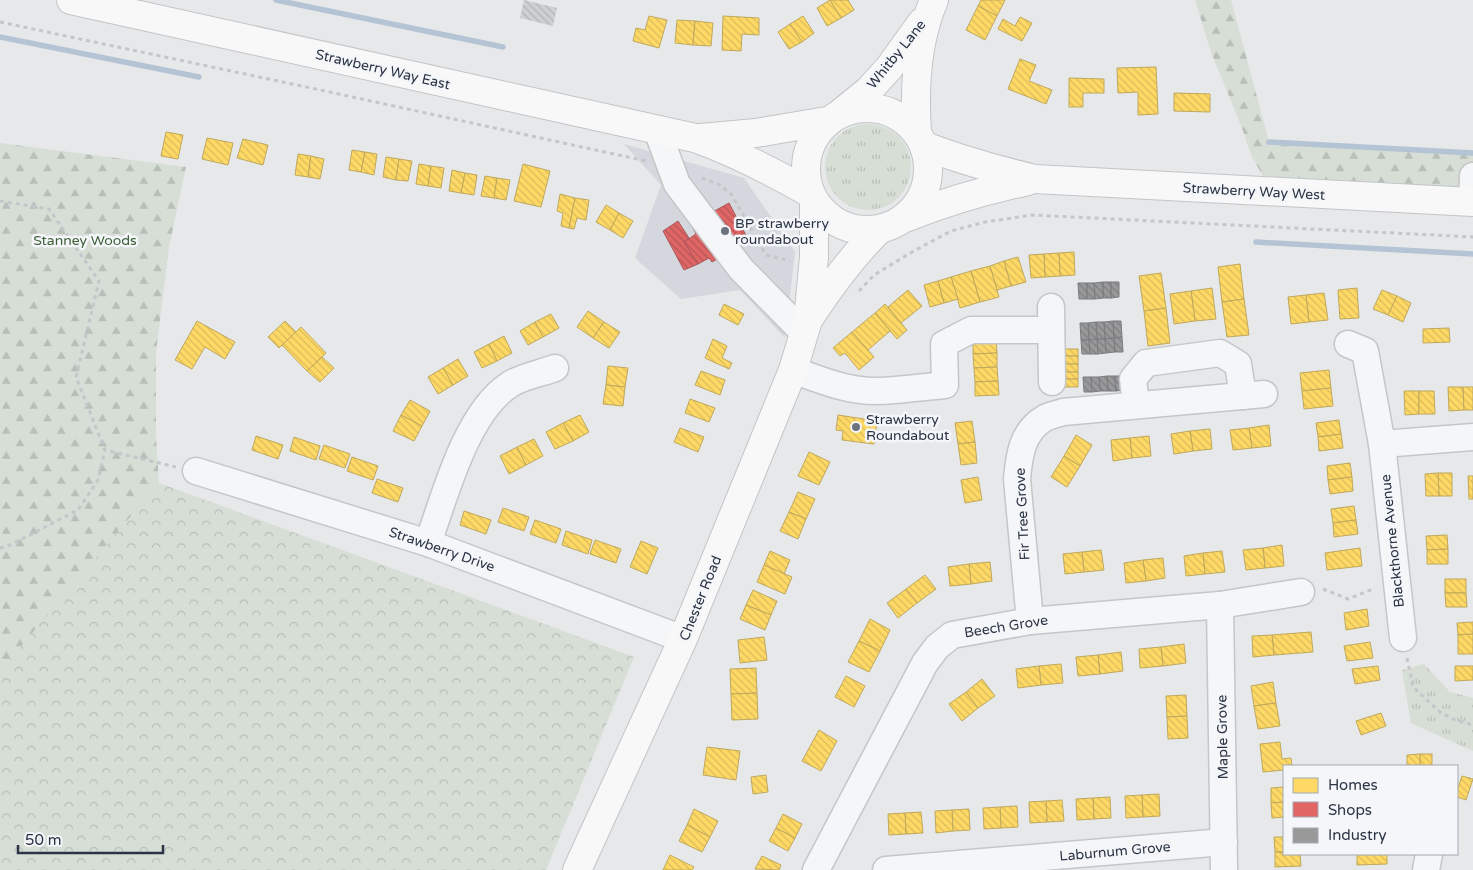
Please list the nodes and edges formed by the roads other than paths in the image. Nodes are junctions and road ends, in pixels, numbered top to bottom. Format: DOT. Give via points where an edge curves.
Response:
graph roads {
  1 [pos="71,0"];
  2 [pos="931,8"];
  3 [pos="835,117"];
  4 [pos="657,130"];
  5 [pos="695,138"];
  6 [pos="921,139"];
  7 [pos="1035,179"];
  8 [pos="1473,194"];
  9 [pos="812,197"];
  10 [pos="892,224"];
  11 [pos="806,327"];
  12 [pos="1365,345"];
  13 [pos="555,368"];
  14 [pos="793,370"];
  15 [pos="1052,382"];
  16 [pos="1136,406"];
  17 [pos="1473,437"];
  18 [pos="1382,444"];
  19 [pos="196,471"];
  20 [pos="428,543"];
  21 [pos="1302,592"];
  22 [pos="1220,605"];
  23 [pos="1030,621"];
  24 [pos="1403,638"];
  25 [pos="683,639"];
  26 [pos="1224,842"];
  27 [pos="1429,855"];
  28 [pos="577,870"];
  29 [pos="816,870"];
  30 [pos="886,870"];
  31 [pos="1224,870"];
  32 [pos="1426,870"];
  1 -- 4 [label="main road, Strawberry Way East"];
  2 -- 3 [label="main road, Whitby Lane" via="889,68 869,90"];
  2 -- 6 [label="main road, Whitby Lane" via="915,106"];
  3 -- 5 [label="main road, Strawberry Way East" via="756,133"];
  3 -- 6 [label="main road" via="862,107 883,109 901,117"];
  3 -- 9 [label="main road" via="814,136 807,154 806,174"];
  4 -- 5 [label="main road, Strawberry Way East"];
  4 -- 11 [label="street" via="677,184 741,269"];
  5 -- 9 [label="main road, Strawberry Way East" via="748,160"];
  6 -- 7 [label="main road, Strawberry Way West" via="980,166"];
  6 -- 10 [label="main road" via="929,166 927,186 918,204"];
  7 -- 8 [label="main road, Strawberry Way West"];
  7 -- 10 [label="main road, Strawberry Way West" via="936,205"];
  9 -- 10 [label="main road" via="826,215 842,225 861,230"];
  9 -- 11 [label="main road, Chester Road" via="814,257"];
  10 -- 11 [label="main road, Chester Road" via="859,250 836,277"];
  11 -- 14 [label="main road, Chester Road"];
  12 -- 18 [label="street, Blackthorne Avenue"];
  13 -- 20 [label="street" via="510,384 492,399 461,453"];
  14 -- 15 [label="street" via="826,382 876,391 945,385 944,344 971,330 1051,318"];
  14 -- 25 [label="main road, Chester Road"];
  16 -- 16 [label="street, Fir Tree Grove" via="1253,395 1238,364 1220,353 1146,363 1133,379"];
  16 -- 23 [label="street, Fir Tree Grove" via="1064,412 1045,418 1024,440 1017,479"];
  17 -- 18 [label="street"];
  18 -- 24 [label="street, Blackthorne Avenue"];
  19 -- 20 [label="street, Strawberry Drive"];
  20 -- 25 [label="street, Strawberry Drive"];
  21 -- 22 [label="street, Beech Grove"];
  22 -- 23 [label="street, Beech Grove"];
  22 -- 26 [label="street, Maple Grove"];
  23 -- 29 [label="street, Beech Grove" via="952,635 938,647 925,663"];
  25 -- 28 [label="main road, Chester Road"];
  26 -- 30 [label="street, Laburnum Grove"];
  26 -- 31 [label="street, Maple Grove"];
  27 -- 32 [label="street"];
}
